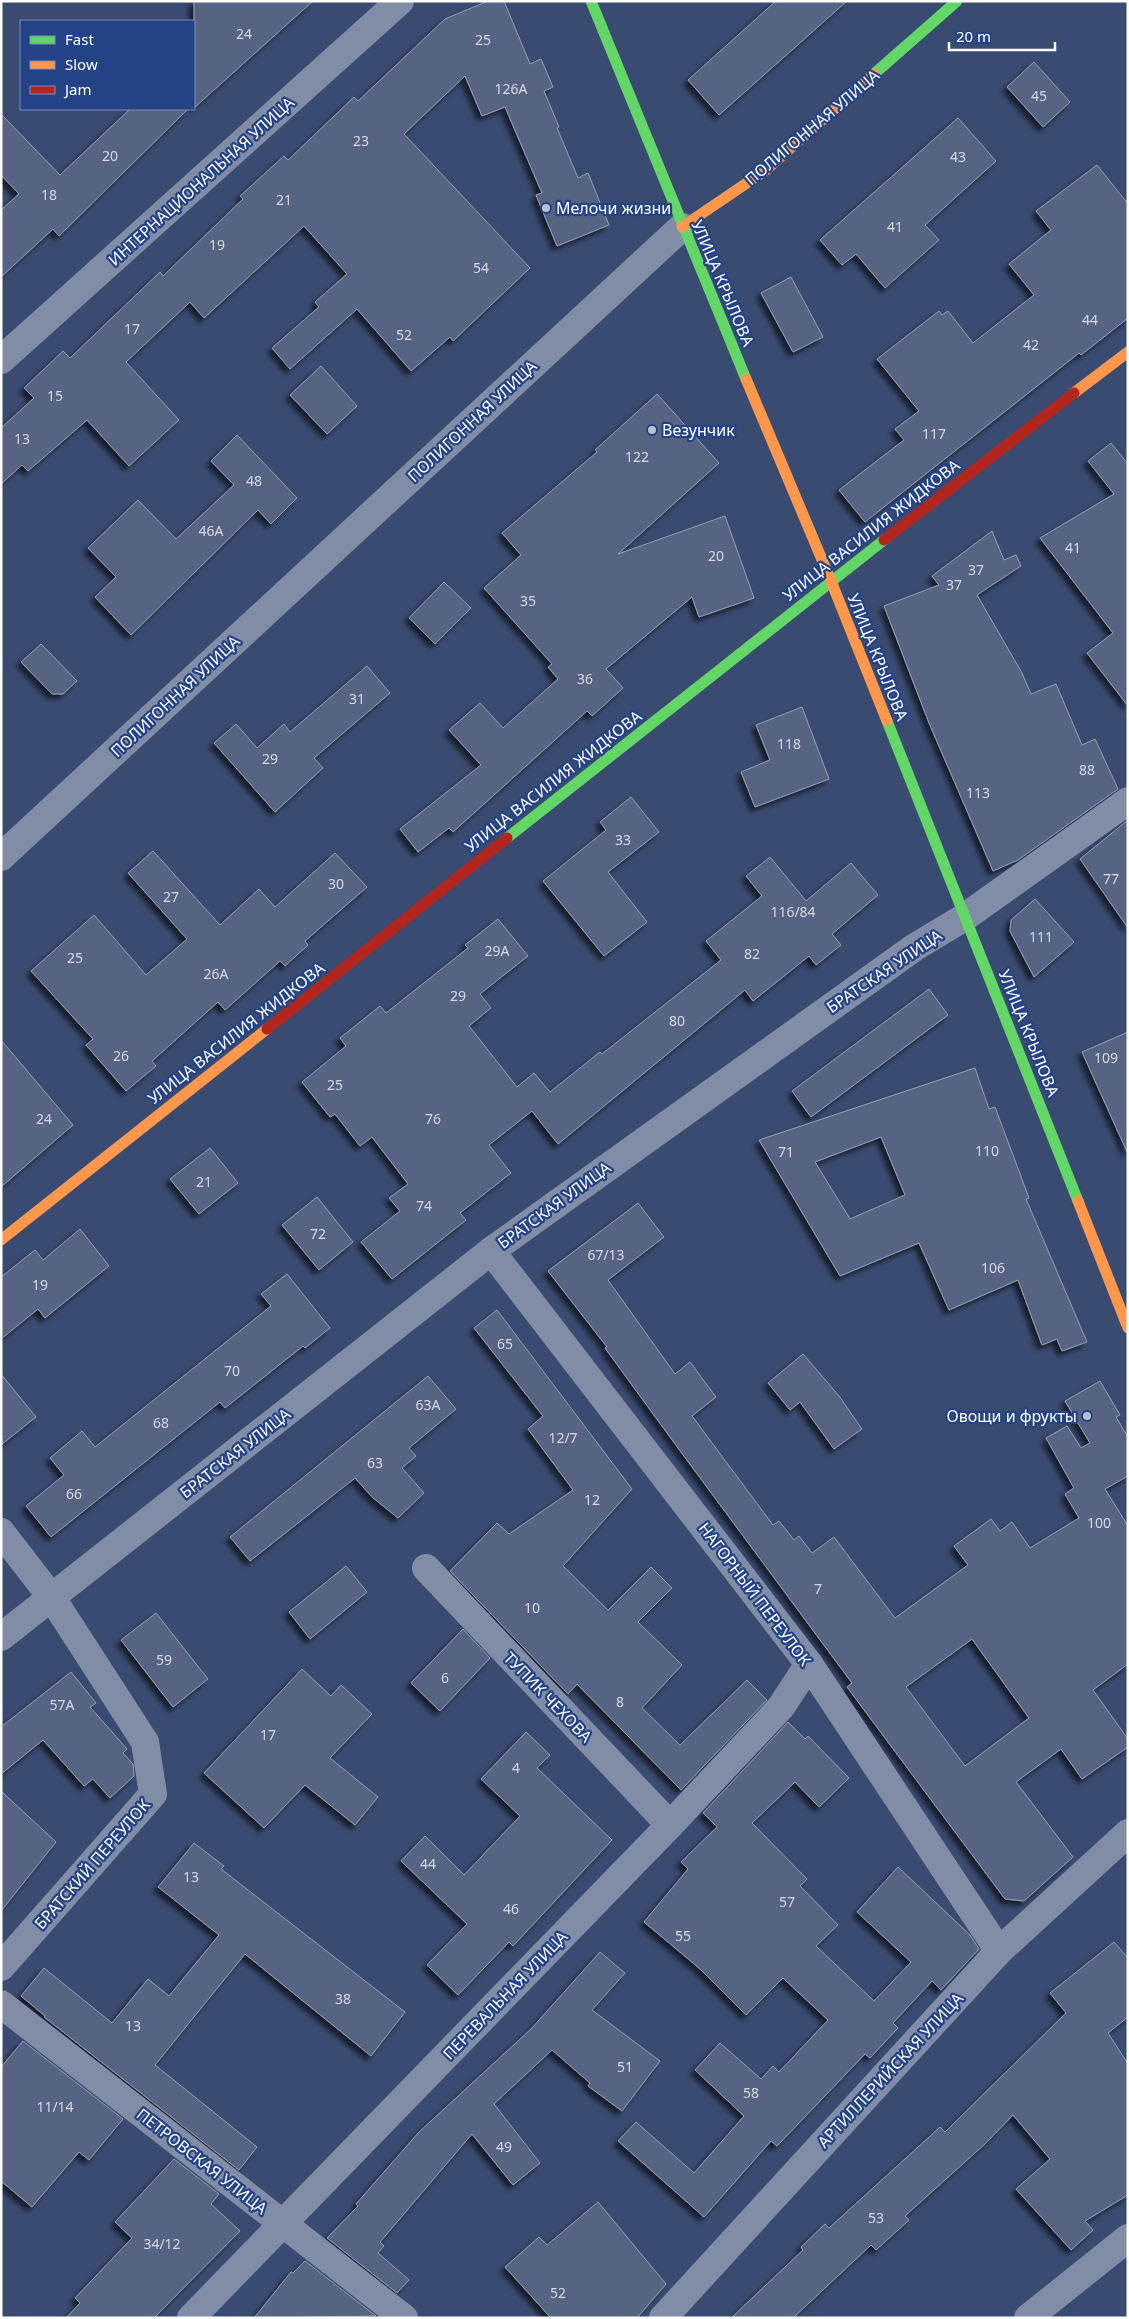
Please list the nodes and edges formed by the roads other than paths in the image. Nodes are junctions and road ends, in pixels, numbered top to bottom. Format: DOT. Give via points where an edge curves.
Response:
graph roads {
  1 [pos="400,1"];
  2 [pos="590,1"];
  3 [pos="957,1"];
  4 [pos="682,227"];
  5 [pos="1128,352"];
  6 [pos="1,360"];
  7 [pos="830,581"];
  8 [pos="1128,800"];
  9 [pos="1,857"];
  10 [pos="965,917"];
  11 [pos="1,1240"];
  12 [pos="490,1251"];
  13 [pos="1128,1328"];
  14 [pos="1,1532"];
  15 [pos="426,1568"];
  16 [pos="52,1598"];
  17 [pos="1,1637"];
  18 [pos="809,1664"];
  19 [pos="670,1825"];
  20 [pos="1128,1833"];
  21 [pos="999,1951"];
  22 [pos="1,1967"];
  23 [pos="1,2004"];
  24 [pos="282,2224"];
  25 [pos="1128,2238"];
  26 [pos="191,2318"];
  27 [pos="404,2318"];
  28 [pos="663,2318"];
  29 [pos="1028,2318"];
  1 -- 6 [label="street, ИНТЕРНАЦИОНАЛЬНАЯ УЛИЦА"];
  2 -- 4 [label="main road, УЛИЦА КРЫЛОВА"];
  3 -- 4 [label="main road, ПОЛИГОННАЯ УЛИЦА" via="766,170"];
  4 -- 7 [label="main road, УЛИЦА КРЫЛОВА"];
  4 -- 9 [label="street, ПОЛИГОННАЯ УЛИЦА"];
  5 -- 7 [label="main road, УЛИЦА ВАСИЛИЯ ЖИДКОВА"];
  7 -- 10 [label="main road, УЛИЦА КРЫЛОВА"];
  7 -- 11 [label="main road, УЛИЦА ВАСИЛИЯ ЖИДКОВА"];
  8 -- 10 [label="street, БРАТСКАЯ УЛИЦА"];
  10 -- 12 [label="street, БРАТСКАЯ УЛИЦА" via="914,947"];
  10 -- 13 [label="main road, УЛИЦА КРЫЛОВА"];
  12 -- 16 [label="street, БРАТСКАЯ УЛИЦА"];
  12 -- 18 [label="street, НАГОРНЫЙ ПЕРЕУЛОК"];
  14 -- 16 [label="street"];
  15 -- 19 [label="street, ТУПИК ЧЕХОВА"];
  16 -- 17 [label="street, БРАТСКАЯ УЛИЦА"];
  16 -- 22 [label="street, БРАТСКИЙ ПЕРЕУЛОК" via="145,1742 153,1794"];
  18 -- 19 [label="street, ПЕРЕВАЛЬНАЯ УЛИЦА" via="781,1707"];
  18 -- 21 [label="street, НАГОРНЫЙ ПЕРЕУЛОК"];
  19 -- 24 [label="street, ПЕРЕВАЛЬНАЯ УЛИЦА"];
  20 -- 21 [label="street, АРТИЛЛЕРИЙСКАЯ УЛИЦА"];
  21 -- 28 [label="street, АРТИЛЛЕРИЙСКАЯ УЛИЦА"];
  23 -- 24 [label="street, ПЕТРОВСКАЯ УЛИЦА"];
  24 -- 26 [label="street, ПЕРЕВАЛЬНАЯ УЛИЦА"];
  24 -- 27 [label="street, ПЕТРОВСКАЯ УЛИЦА"];
  25 -- 29 [label="street"];
}
